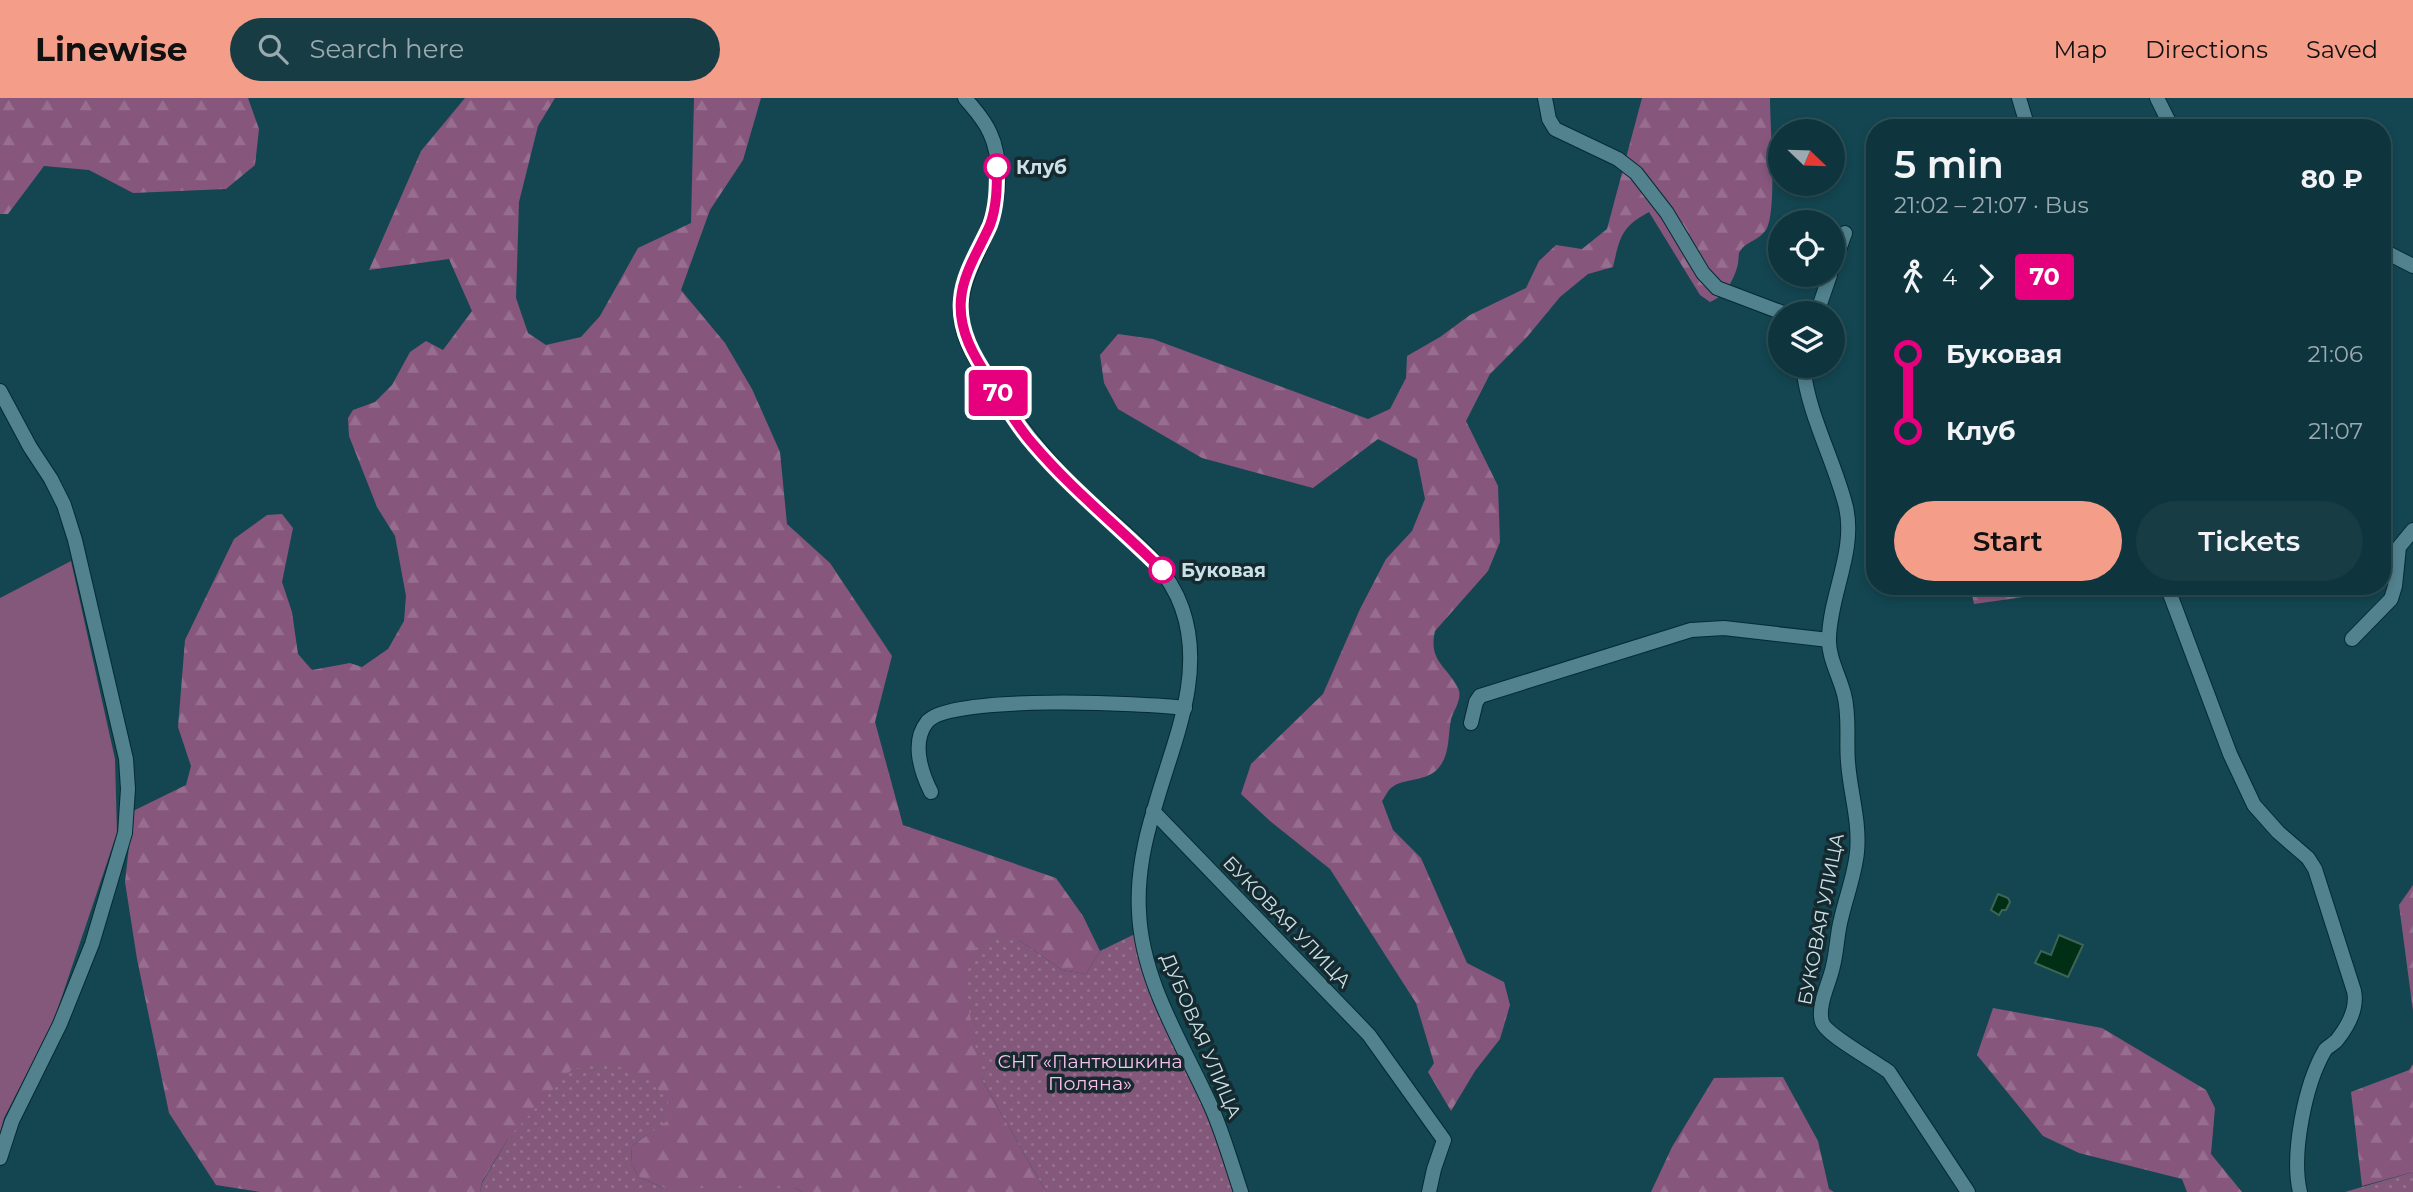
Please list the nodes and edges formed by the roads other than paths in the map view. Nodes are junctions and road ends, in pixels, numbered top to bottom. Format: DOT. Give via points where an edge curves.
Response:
graph roads {
  1 [pos="965,98"];
  2 [pos="1545,98"];
  3 [pos="2019,98"];
  4 [pos="2157,98"];
  5 [pos="2025,119"];
  6 [pos="2168,119"];
  7 [pos="2391,254"];
  8 [pos="2413,265"];
  9 [pos="1768,308"];
  10 [pos="1804,378"];
  11 [pos="0,391"];
  12 [pos="2413,530"];
  13 [pos="2170,595"];
  14 [pos="2352,639"];
  15 [pos="1829,640"];
  16 [pos="1185,708"];
  17 [pos="1471,723"];
  18 [pos="931,792"];
  19 [pos="1153,811"];
  20 [pos="0,1158"];
  21 [pos="1241,1192"];
  22 [pos="1429,1192"];
  23 [pos="1968,1192"];
  24 [pos="2300,1192"];
  1 -- 16 [label="street" via="990,132 997,166 990,223 961,297 964,334 1032,443 1172,584 1187,630"];
  2 -- 9 [label="street" via="1555,129 1618,159 1636,173 1711,283"];
  3 -- 5 [label="street"];
  4 -- 6 [label="street"];
  7 -- 8 [label="street"];
  10 -- 15 [label="street, БУКОВАЯ УЛИЦА" via="1846,509 1848,534"];
  11 -- 20 [label="street" via="64,505 126,759 128,789 125,833 92,944 60,1024 12,1121"];
  12 -- 14 [label="street" via="2399,547 2391,599"];
  13 -- 24 [label="street" via="2250,797 2315,869 2354,991 2356,1009 2336,1042 2326,1048 2304,1104 2297,1177"];
  15 -- 17 [label="street" via="1724,628 1690,630 1480,696"];
  15 -- 23 [label="street, БУКОВАЯ УЛИЦА" via="1844,695 1858,832 1822,1023 1829,1033 1889,1072"];
  16 -- 18 [label="street" via="1033,701 934,715 918,741 922,774"];
  16 -- 19 [label="street"];
  19 -- 21 [label="street, ДУБОВАЯ УЛИЦА" via="1139,878 1142,945 1171,1022 1214,1113"];
  19 -- 22 [label="street, БУКОВАЯ УЛИЦА" via="1369,1035 1424,1110 1444,1140"];
}
